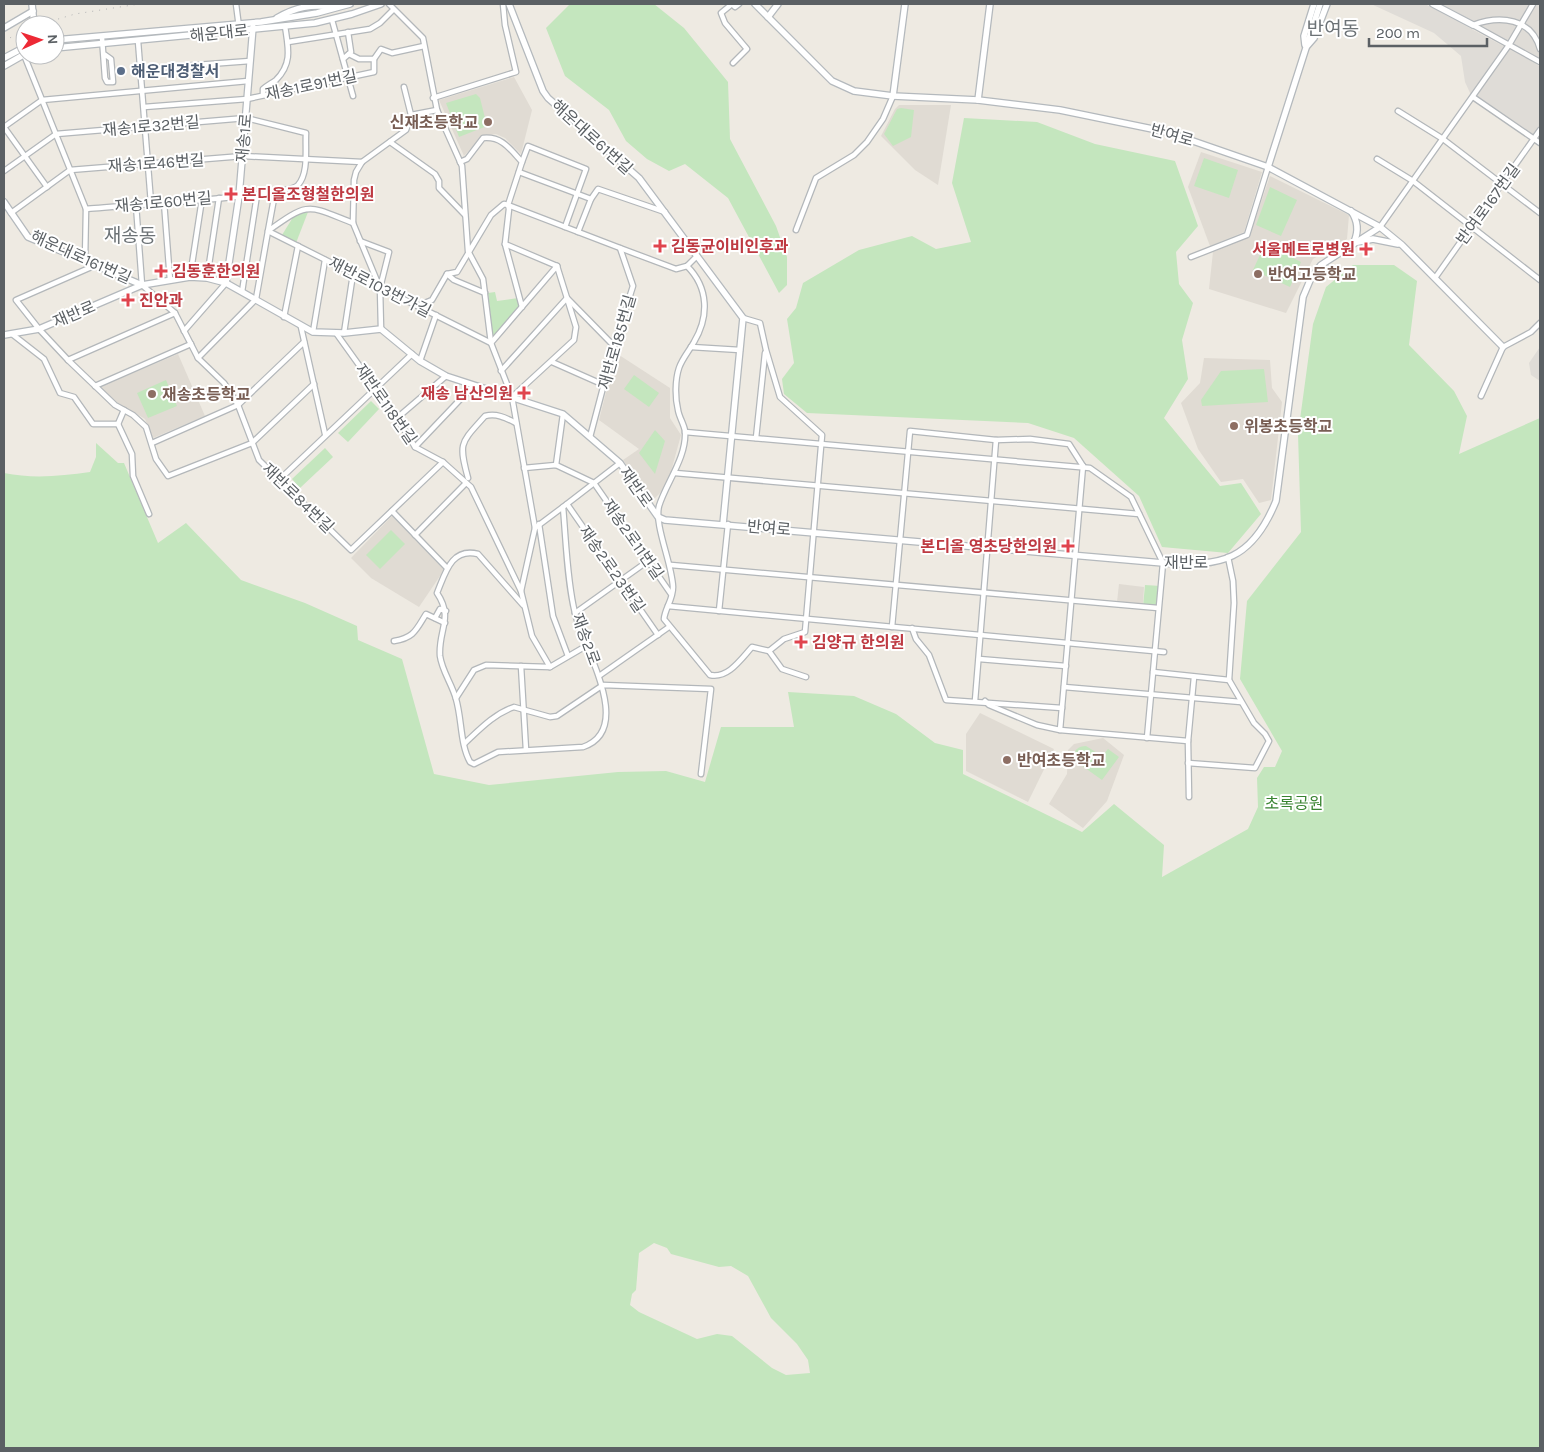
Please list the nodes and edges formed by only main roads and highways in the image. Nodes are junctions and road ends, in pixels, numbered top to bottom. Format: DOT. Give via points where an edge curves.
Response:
graph roads {
  1 [pos="350,4"];
  2 [pos="381,4"];
  3 [pos="509,4"];
  4 [pos="756,4"];
  5 [pos="778,4"];
  6 [pos="905,4"];
  7 [pos="990,4"];
  8 [pos="1314,4"];
  9 [pos="1320,4"];
  10 [pos="1327,4"];
  11 [pos="1432,4"];
  12 [pos="32,7"];
  13 [pos="768,17"];
  14 [pos="253,22"];
  15 [pos="1473,25"];
  16 [pos="4,28"];
  17 [pos="253,30"];
  18 [pos="65,40"];
  19 [pos="103,41"];
  20 [pos="1306,44"];
  21 [pos="65,47"];
  22 [pos="15,52"];
  23 [pos="4,58"];
  24 [pos="15,59"];
  25 [pos="4,66"];
  26 [pos="893,96"];
  27 [pos="978,100"];
  28 [pos="1268,168"];
  29 [pos="4,202"];
  30 [pos="1350,209"];
  31 [pos="1380,227"];
  32 [pos="1354,242"];
  33 [pos="1402,245"];
  34 [pos="226,283"];
  35 [pos="142,285"];
  36 [pos="4,335"];
  37 [pos="1504,347"];
  38 [pos="726,524"];
  39 [pos="814,531"];
  1 -- 14 [label="main road, 해운대로" via="335,7 314,4 293,9 272,20"];
  2 -- 17 [label="main road, 해운대로" via="332,20"];
  3 -- 38 [label="main road, 해운대로61번길" via="510,13 548,98 622,162 664,212 743,318"];
  4 -- 13 [label="main road, 반여로"];
  5 -- 13 [label="main road"];
  6 -- 26 [label="main road"];
  7 -- 27 [label="main road"];
  8 -- 20 [label="main road" via="1304,36"];
  9 -- 20 [label="main road"];
  10 -- 20 [label="main road" via="1314,38"];
  11 -- 15 [label="main road"];
  12 -- 16 [label="main road"];
  13 -- 26 [label="main road, 반여로" via="832,81 854,90"];
  14 -- 17 [label="main road, 재송1로"];
  14 -- 19 [label="main road, 해운대로"];
  17 -- 19 [label="main road, 해운대로" via="138,41"];
  17 -- 34 [label="main road, 재송1로" via="239,196"];
  18 -- 19 [label="main road, 해운대로"];
  19 -- 21 [label="main road, 해운대로"];
  20 -- 28 [label="main road"];
  22 -- 23 [label="main road"];
  24 -- 25 [label="main road"];
  26 -- 27 [label="main road, 반여로"];
  27 -- 28 [label="main road, 반여로" via="1060,110 1167,132"];
  28 -- 30 [label="main road, 반여로"];
  29 -- 35 [label="main road, 해운대로161번길" via="28,237"];
  30 -- 31 [label="main road, 반여로"];
  30 -- 32 [label="main road" via="1356,219 1358,234"];
  31 -- 32 [label="main road, 재반로"];
  31 -- 33 [label="main road, 반여로"];
  32 -- 33 [label="main road" via="1373,239"];
  32 -- 39 [label="main road, 재반로" via="1322,266 1311,278 1303,297 1276,501 1268,520 1245,550 1216,562 1163,562"];
  33 -- 37 [label="main road, 반여로"];
  34 -- 35 [label="main road, 재반로" via="190,277"];
  34 -- 38 [label="main road, 재반로" via="313,332 344,333 381,328 420,361 446,376 563,414 620,463 658,517"];
  35 -- 36 [label="main road, 재반로" via="39,329"];
  38 -- 39 [label="main road, 반여로"];
}
